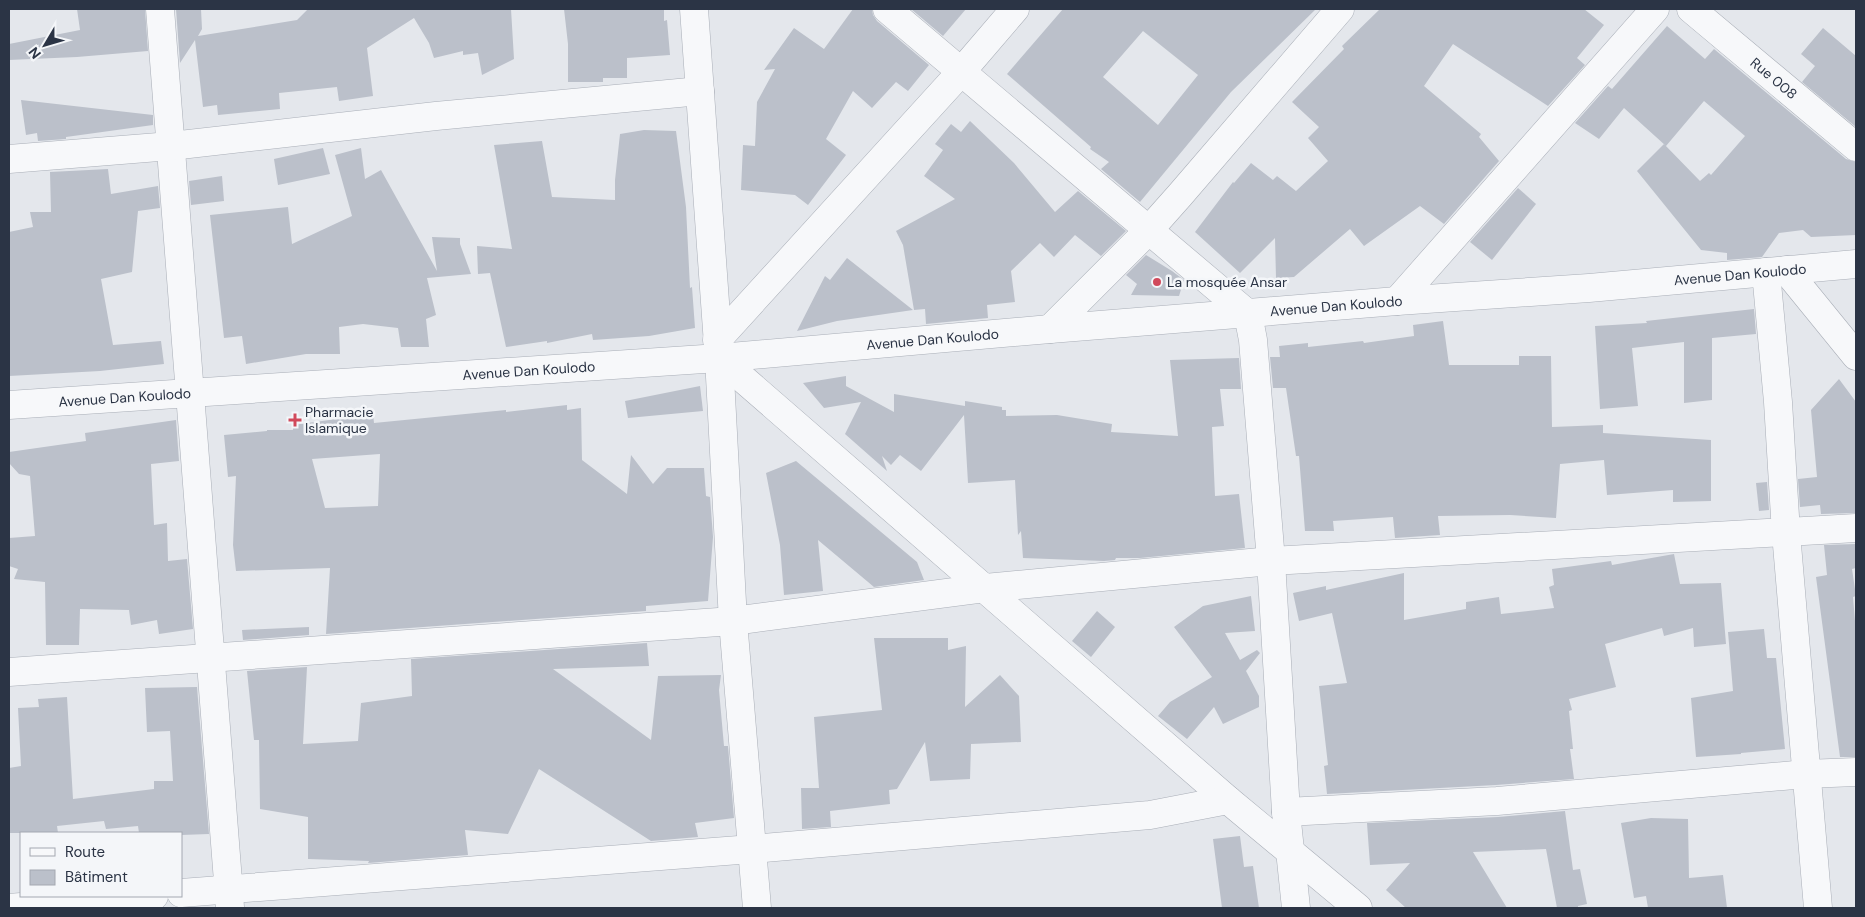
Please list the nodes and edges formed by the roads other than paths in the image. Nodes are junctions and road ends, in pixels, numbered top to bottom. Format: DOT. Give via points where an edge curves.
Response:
graph roads {
  1 [pos="160,9"];
  2 [pos="694,9"];
  3 [pos="887,9"];
  4 [pos="1015,9"];
  5 [pos="1340,9"];
  6 [pos="1655,9"];
  7 [pos="1691,9"];
  8 [pos="961,72"];
  9 [pos="700,91"];
  10 [pos="171,146"];
  11 [pos="1856,147"];
  12 [pos="9,159"];
  13 [pos="1148,230"];
  14 [pos="1856,264"];
  15 [pos="1776,271"];
  16 [pos="1397,301"];
  17 [pos="1248,314"];
  18 [pos="1050,329"];
  19 [pos="718,349"];
  20 [pos="1856,356"];
  21 [pos="190,393"];
  22 [pos="9,405"];
  23 [pos="1856,528"];
  24 [pos="1786,533"];
  25 [pos="1271,561"];
  26 [pos="986,588"];
  27 [pos="732,621"];
  28 [pos="211,659"];
  29 [pos="9,672"];
  30 [pos="1856,772"];
  31 [pos="1806,774"];
  32 [pos="1228,800"];
  33 [pos="1286,812"];
  34 [pos="752,849"];
  35 [pos="1290,852"];
  36 [pos="182,894"];
  37 [pos="142,897"];
  38 [pos="229,899"];
  39 [pos="9,908"];
  40 [pos="757,908"];
  41 [pos="1296,908"];
  42 [pos="1358,908"];
  43 [pos="1818,908"];
  1 -- 10 [label="street"];
  2 -- 9 [label="street"];
  3 -- 8 [label="street"];
  4 -- 8 [label="street"];
  5 -- 13 [label="street"];
  6 -- 16 [label="street"];
  7 -- 11 [label="street, Rue 008"];
  8 -- 13 [label="street"];
  8 -- 19 [label="street"];
  9 -- 10 [label="street"];
  9 -- 19 [label="street"];
  10 -- 12 [label="street"];
  10 -- 21 [label="street"];
  13 -- 17 [label="street"];
  13 -- 18 [label="street"];
  14 -- 15 [label="street, Avenue Dan Koulodo"];
  15 -- 16 [label="street, Avenue Dan Koulodo"];
  15 -- 20 [label="street"];
  15 -- 24 [label="street" via="1778,402"];
  16 -- 17 [label="street, Avenue Dan Koulodo"];
  17 -- 18 [label="street, Avenue Dan Koulodo"];
  17 -- 25 [label="street" via="1253,340"];
  18 -- 19 [label="street, Avenue Dan Koulodo"];
  19 -- 21 [label="street, Avenue Dan Koulodo"];
  19 -- 26 [label="street"];
  19 -- 27 [label="street"];
  21 -- 22 [label="street, Avenue Dan Koulodo"];
  21 -- 28 [label="street"];
  23 -- 24 [label="street"];
  24 -- 25 [label="street"];
  24 -- 31 [label="street"];
  25 -- 26 [label="street"];
  25 -- 33 [label="street"];
  26 -- 27 [label="street"];
  26 -- 32 [label="street"];
  27 -- 28 [label="street"];
  27 -- 34 [label="street"];
  28 -- 29 [label="street"];
  28 -- 38 [label="street"];
  30 -- 31 [label="street"];
  31 -- 33 [label="street" via="1497,801"];
  31 -- 43 [label="street"];
  32 -- 34 [label="street" via="1150,815"];
  32 -- 35 [label="street"];
  33 -- 35 [label="street"];
  34 -- 38 [label="street"];
  34 -- 40 [label="street"];
  35 -- 41 [label="street"];
  35 -- 42 [label="street"];
  36 -- 38 [label="street"];
  37 -- 39 [label="street"];
}
